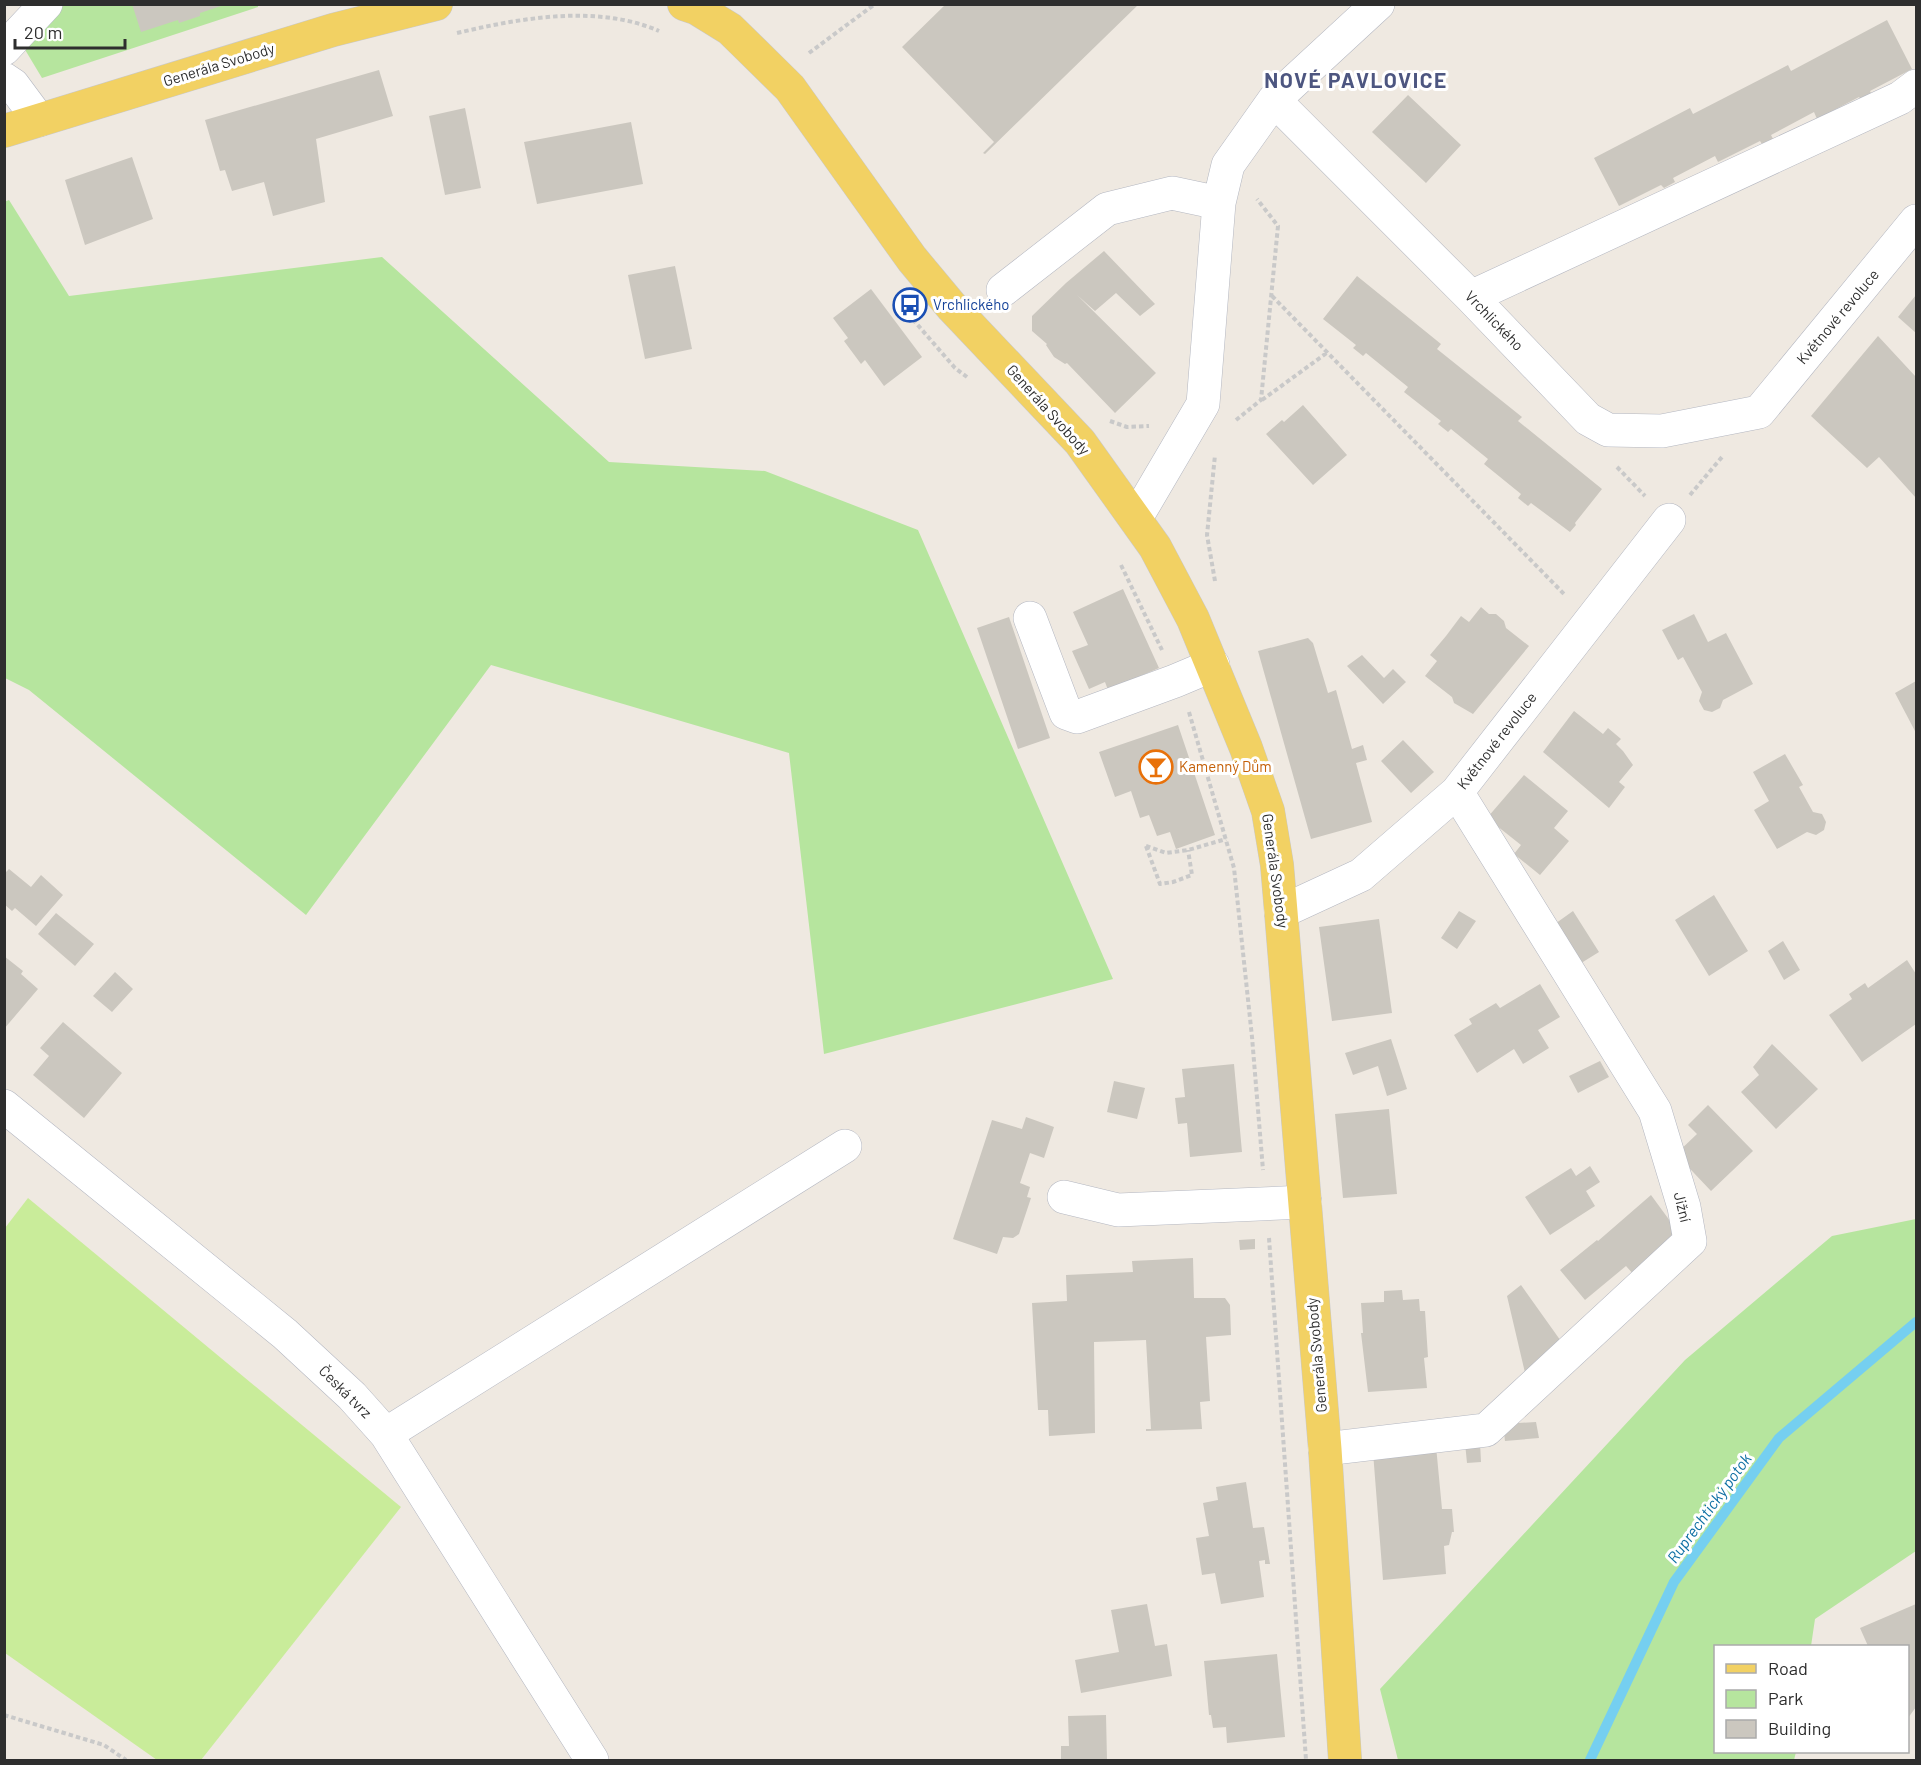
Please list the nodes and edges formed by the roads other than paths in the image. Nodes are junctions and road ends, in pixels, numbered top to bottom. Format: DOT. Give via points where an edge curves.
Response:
graph roads {
  1 [pos="46,4"];
  2 [pos="684,4"];
  3 [pos="1378,4"];
  4 [pos="435,5"];
  5 [pos="4,49"];
  6 [pos="4,79"];
  7 [pos="1917,86"];
  8 [pos="1274,100"];
  9 [pos="39,120"];
  10 [pos="4,131"];
  11 [pos="1219,203"];
  12 [pos="1917,221"];
  13 [pos="1003,290"];
  14 [pos="1471,297"];
  15 [pos="1759,412"];
  16 [pos="1136,518"];
  17 [pos="1670,520"];
  18 [pos="1030,618"];
  19 [pos="1213,665"];
  20 [pos="1457,792"];
  21 [pos="1281,912"];
  22 [pos="4,1106"];
  23 [pos="845,1146"];
  24 [pos="1064,1197"];
  25 [pos="1305,1203"];
  26 [pos="386,1434"];
  27 [pos="1325,1449"];
  28 [pos="592,1761"];
  29 [pos="1345,1761"];
  1 -- 5 [label="street"];
  2 -- 16 [label="main road, Generála Svobody" via="730,29 790,88 912,259 1080,442"];
  3 -- 8 [label="street"];
  4 -- 9 [label="main road, Generála Svobody" via="333,30"];
  6 -- 9 [label="street"];
  7 -- 14 [label="street" via="1900,98"];
  8 -- 11 [label="street" via="1228,165"];
  8 -- 14 [label="street, Vrchlického"];
  9 -- 10 [label="main road, Generála Svobody"];
  11 -- 13 [label="street" via="1172,192 1107,209"];
  11 -- 16 [label="street" via="1203,404"];
  12 -- 15 [label="street, Květnové revoluce"];
  14 -- 15 [label="street, Vrchlického" via="1588,419 1608,430 1662,431"];
  16 -- 19 [label="main road, Generála Svobody" via="1193,619"];
  17 -- 20 [label="street, Květnové revoluce"];
  18 -- 19 [label="street" via="1066,713 1077,717"];
  19 -- 21 [label="main road, Generála Svobody" via="1268,811"];
  20 -- 21 [label="street, Květnové revoluce" via="1361,875"];
  20 -- 27 [label="street, Jižní" via="1655,1111 1684,1207 1690,1241 1486,1430"];
  21 -- 25 [label="main road, Generála Svobody"];
  22 -- 26 [label="street, Česká tvrz" via="285,1334 352,1396"];
  23 -- 26 [label="street"];
  24 -- 25 [label="street" via="1118,1210"];
  25 -- 27 [label="main road, Generála Svobody"];
  26 -- 28 [label="street, Česká tvrz"];
  27 -- 29 [label="main road, Generála Svobody"];
}
